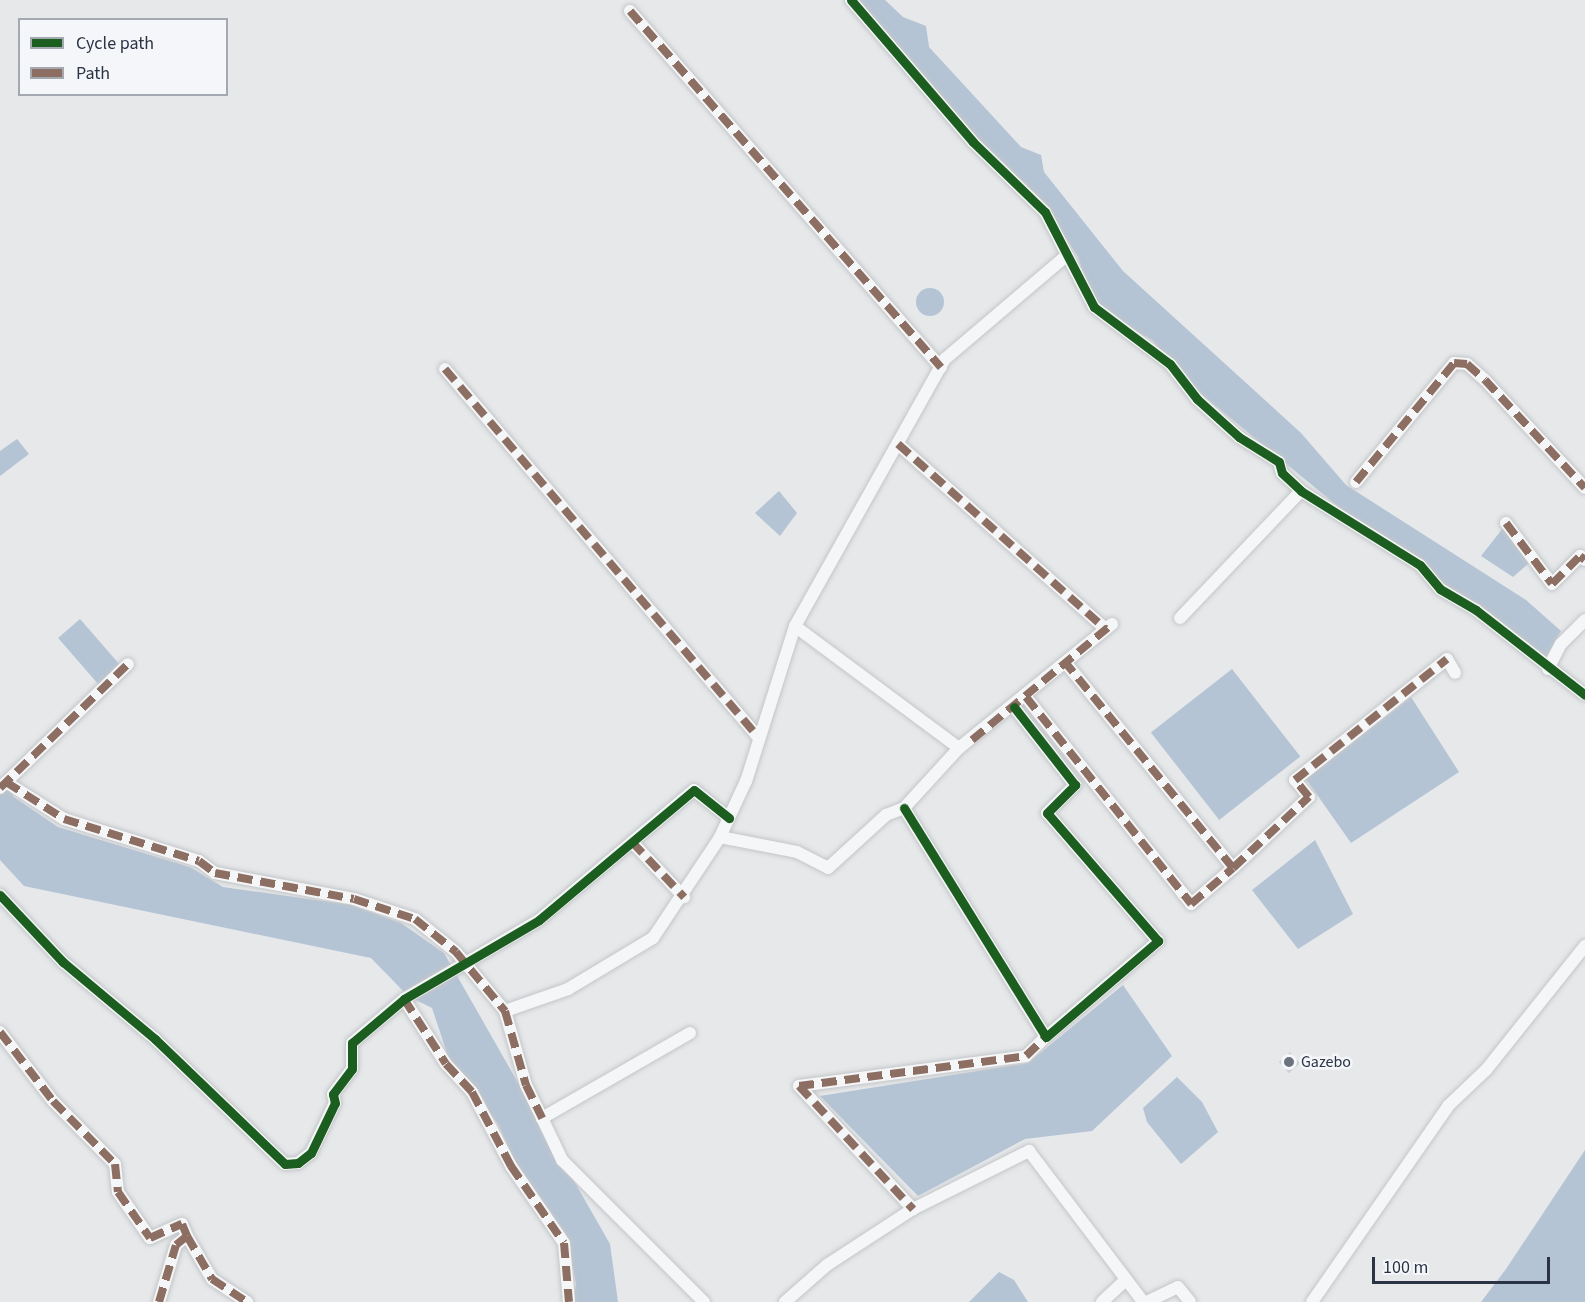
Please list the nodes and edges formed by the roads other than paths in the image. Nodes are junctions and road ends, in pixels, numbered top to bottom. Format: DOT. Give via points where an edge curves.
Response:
graph roads {
  1 [pos="851,0"];
  2 [pos="630,11"];
  3 [pos="1067,255"];
  4 [pos="941,367"];
  5 [pos="445,369"];
  6 [pos="898,444"];
  7 [pos="1356,482"];
  8 [pos="1585,488"];
  9 [pos="1301,491"];
  10 [pos="1506,523"];
  11 [pos="1585,560"];
  12 [pos="1180,618"];
  13 [pos="1585,620"];
  14 [pos="795,626"];
  15 [pos="1066,663"];
  16 [pos="128,664"];
  17 [pos="1548,669"];
  18 [pos="1455,673"];
  19 [pos="1585,695"];
  20 [pos="1026,697"];
  21 [pos="1014,707"];
  22 [pos="758,737"];
  23 [pos="959,748"];
  24 [pos="4,785"];
  25 [pos="904,808"];
  26 [pos="729,818"];
  27 [pos="720,837"];
  28 [pos="632,842"];
  29 [pos="1233,868"];
  30 [pos="0,895"];
  31 [pos="684,897"];
  32 [pos="1585,946"];
  33 [pos="460,962"];
  34 [pos="406,998"];
  35 [pos="505,1011"];
  36 [pos="0,1032"];
  37 [pos="690,1034"];
  38 [pos="1046,1037"];
  39 [pos="542,1118"];
  40 [pos="913,1209"];
  41 [pos="187,1236"];
  42 [pos="1126,1280"];
  43 [pos="159,1302"];
  44 [pos="247,1302"];
  45 [pos="569,1302"];
  46 [pos="704,1302"];
  47 [pos="785,1302"];
  48 [pos="1102,1302"];
  49 [pos="1145,1302"];
  50 [pos="1190,1302"];
  51 [pos="1312,1302"];
  1 -- 3 [label="street" via="972,142 1045,212"];
  2 -- 4 [label="street"];
  3 -- 4 [label="street" via="986,320"];
  3 -- 9 [label="street" via="1094,307 1170,364 1197,399 1239,437 1279,462 1282,473"];
  4 -- 6 [label="street"];
  5 -- 22 [label="street"];
  6 -- 14 [label="street"];
  6 -- 15 [label="street" via="1109,627"];
  7 -- 8 [label="street" via="1454,363 1467,364 1485,380"];
  9 -- 12 [label="street"];
  9 -- 17 [label="street" via="1420,565 1440,589 1476,610"];
  10 -- 11 [label="street" via="1552,584 1580,556"];
  13 -- 17 [label="street" via="1561,644"];
  14 -- 22 [label="street"];
  14 -- 23 [label="street"];
  15 -- 20 [label="street"];
  15 -- 29 [label="street"];
  16 -- 24 [label="street"];
  17 -- 19 [label="street"];
  18 -- 29 [label="street" via="1447,659 1295,780 1309,797"];
  20 -- 21 [label="street"];
  20 -- 29 [label="street" via="1191,904"];
  21 -- 23 [label="street"];
  21 -- 38 [label="street" via="1075,785 1047,813 1158,941"];
  22 -- 26 [label="street"];
  23 -- 25 [label="street"];
  24 -- 33 [label="street" via="64,819 199,861 215,873 354,899 415,919"];
  25 -- 27 [label="street" via="886,815 828,868 797,852"];
  25 -- 38 [label="street"];
  26 -- 27 [label="street"];
  26 -- 28 [label="street" via="694,790"];
  27 -- 31 [label="street"];
  28 -- 31 [label="street"];
  28 -- 33 [label="street" via="539,920"];
  30 -- 34 [label="street" via="63,962 155,1039 285,1164 298,1163 311,1154 334,1103 333,1094 352,1069 352,1043"];
  31 -- 35 [label="street" via="653,938 627,958 568,989"];
  32 -- 51 [label="street" via="1486,1070 1448,1106"];
  33 -- 34 [label="street"];
  33 -- 35 [label="street"];
  34 -- 45 [label="street" via="446,1064 472,1092 511,1166 564,1243"];
  35 -- 39 [label="street" via="526,1085"];
  36 -- 41 [label="street" via="53,1101 115,1164 118,1192 150,1238 182,1224"];
  37 -- 39 [label="street"];
  38 -- 40 [label="street" via="1026,1056 799,1086 876,1163"];
  39 -- 46 [label="street" via="562,1160"];
  40 -- 42 [label="street" via="1029,1151"];
  40 -- 47 [label="street" via="827,1265"];
  41 -- 43 [label="street" via="176,1245"];
  41 -- 44 [label="street" via="212,1279"];
  42 -- 48 [label="street"];
  42 -- 49 [label="street"];
  49 -- 50 [label="street" via="1178,1287"];
}
